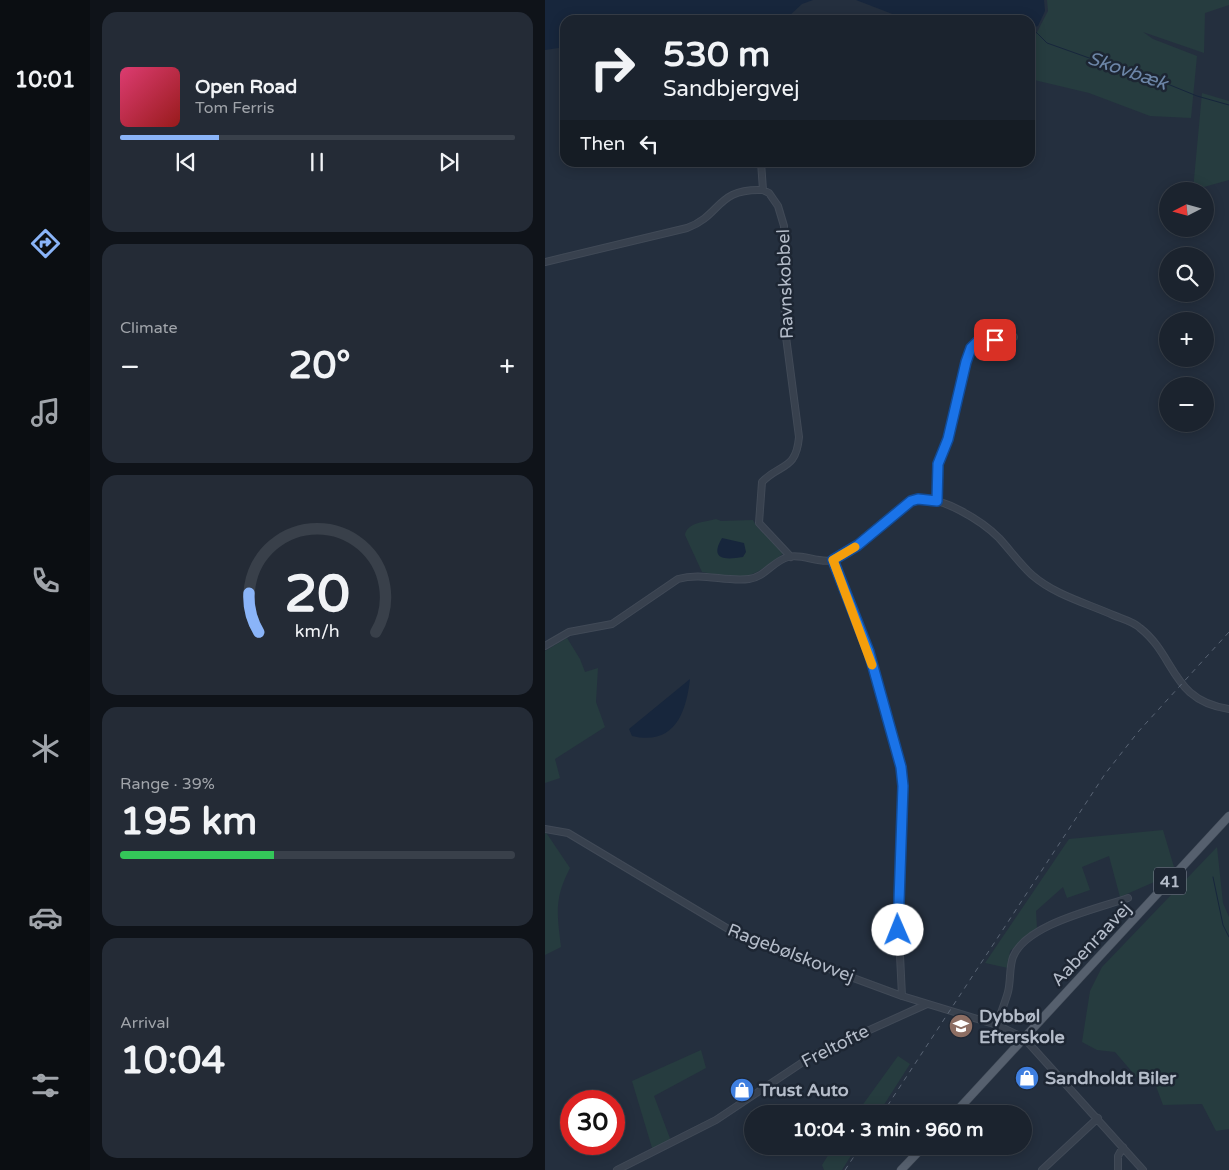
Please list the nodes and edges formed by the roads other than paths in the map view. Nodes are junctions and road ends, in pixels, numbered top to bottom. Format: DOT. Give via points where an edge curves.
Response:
graph roads {
  1 [pos="761,167"];
  2 [pos="763,190"];
  3 [pos="545,262"];
  4 [pos="1014,337"];
  5 [pos="937,501"];
  6 [pos="791,557"];
  7 [pos="833,560"];
  8 [pos="545,646"];
  9 [pos="1229,709"];
  10 [pos="1229,816"];
  11 [pos="545,829"];
  12 [pos="1128,898"];
  13 [pos="901,996"];
  14 [pos="927,1004"];
  15 [pos="997,1025"];
  16 [pos="1026,1039"];
  17 [pos="963,1105"];
  18 [pos="1098,1118"];
  19 [pos="1123,1147"];
  20 [pos="915,1155"];
  21 [pos="617,1170"];
  22 [pos="901,1170"];
  23 [pos="1041,1170"];
  24 [pos="1118,1170"];
  25 [pos="1143,1170"];
  1 -- 2 [label="street"];
  2 -- 3 [label="street" via="731,194 706,218 687,228"];
  2 -- 6 [label="street, Ravnskobbel" via="778,206 784,226 785,330 799,437 791,462 762,482 758,516 759,524"];
  4 -- 5 [label="street" via="977,342 971,348 948,439 938,464"];
  5 -- 7 [label="street" via="911,501 858,545"];
  5 -- 9 [label="street" via="987,527 1031,574 1054,590 1139,627 1157,647 1182,685 1202,700"];
  6 -- 7 [label="street"];
  6 -- 8 [label="street" via="750,579 690,576 677,579 612,624 569,632"];
  7 -- 13 [label="street" via="869,652 901,767 903,786 897,914"];
  10 -- 16 [label="main road, Aabenraavej / 41"];
  11 -- 13 [label="street, Ragebølskovvej" via="568,833 740,936"];
  12 -- 15 [label="street" via="1040,930 1019,947"];
  13 -- 14 [label="street, Ragebølskovvej"];
  14 -- 15 [label="street, Ragebølskovvej"];
  14 -- 21 [label="street, Freltofte" via="811,1056 716,1120"];
  15 -- 16 [label="street, Ragebølskovvej"];
  16 -- 17 [label="main road, Aabenraavej / 41"];
  16 -- 18 [label="street"];
  18 -- 19 [label="street"];
  18 -- 23 [label="street"];
  19 -- 24 [label="street" via="1118,1156"];
  19 -- 25 [label="street"];
  20 -- 22 [label="main road"];
}
